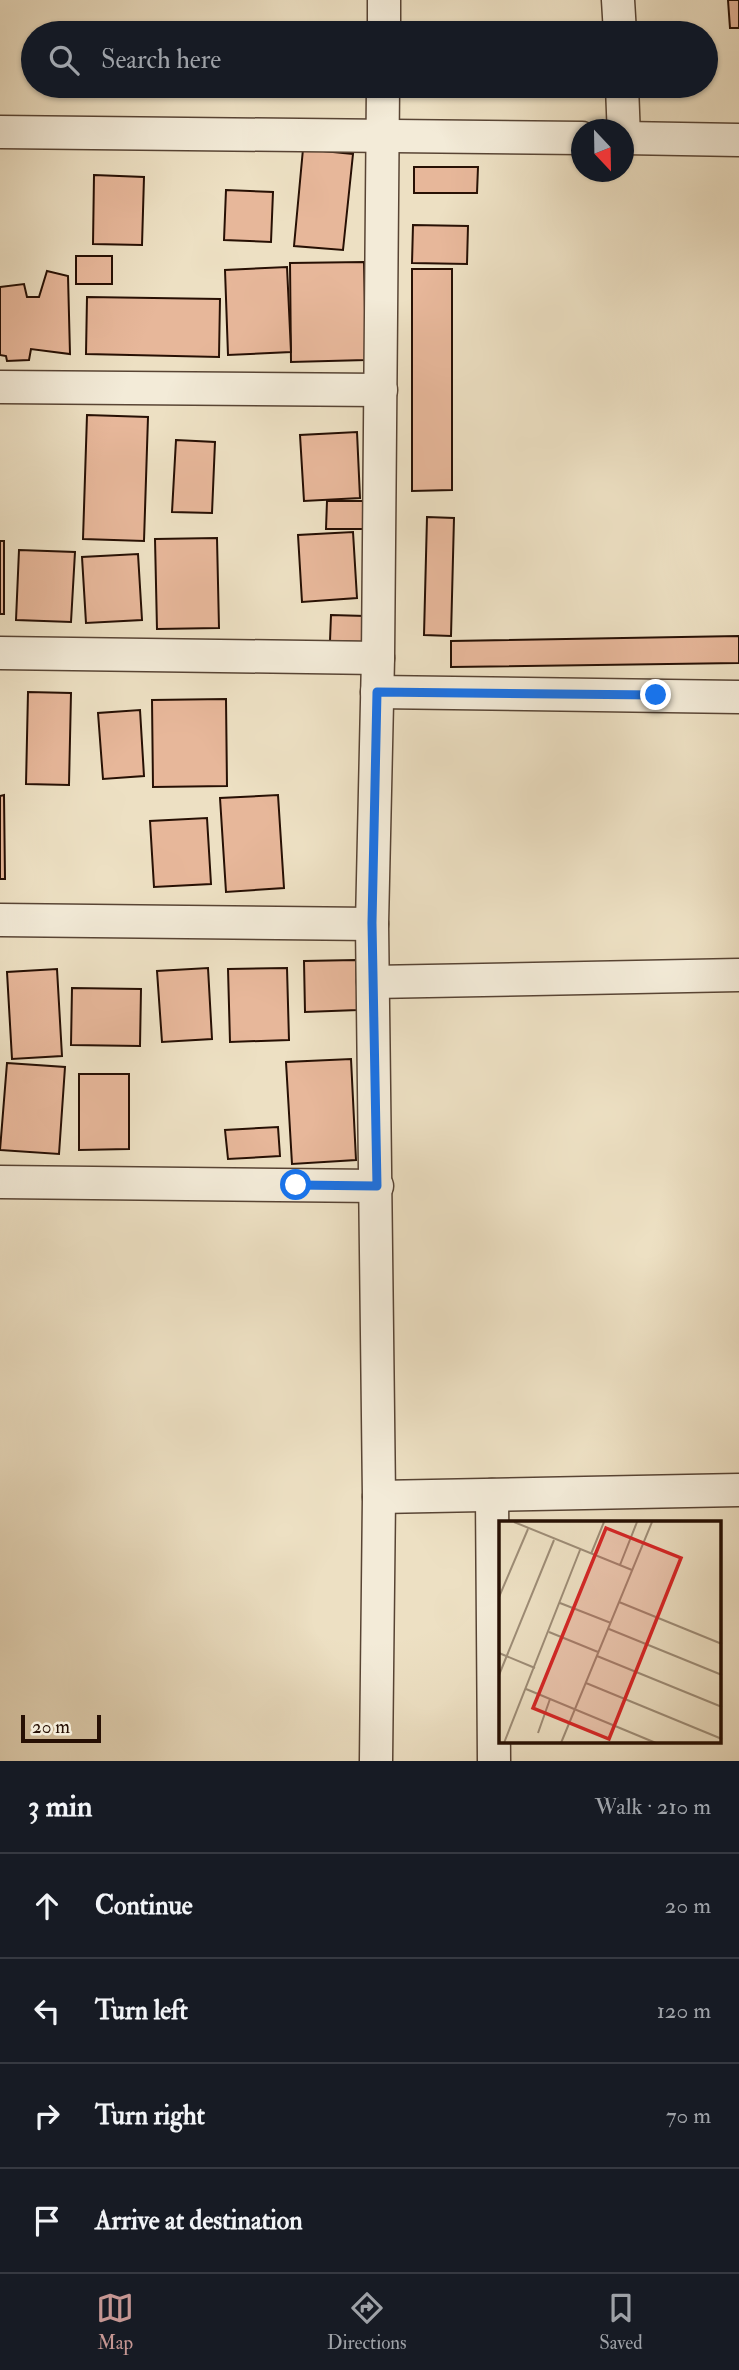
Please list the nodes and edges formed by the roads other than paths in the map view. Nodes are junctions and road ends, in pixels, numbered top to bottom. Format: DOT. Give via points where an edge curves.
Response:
graph roads {
  1 [pos="384,0"];
  2 [pos="618,0"];
  3 [pos="384,21"];
  4 [pos="619,21"];
  5 [pos="383,98"];
  6 [pos="622,98"];
  7 [pos="623,119"];
  8 [pos="0,132"];
  9 [pos="383,134"];
  10 [pos="571,138"];
  11 [pos="634,138"];
  12 [pos="739,140"];
  13 [pos="0,387"];
  14 [pos="381,390"];
  15 [pos="0,653"];
  16 [pos="378,658"];
  17 [pos="377,692"];
  18 [pos="739,696"];
  19 [pos="0,920"];
  20 [pos="372,923"];
  21 [pos="739,975"];
  22 [pos="373,982"];
  23 [pos="0,1182"];
  24 [pos="377,1186"];
  25 [pos="739,1490"];
  26 [pos="492,1495"];
  27 [pos="379,1497"];
  28 [pos="376,1761"];
  29 [pos="494,1761"];
  1 -- 3 [label="street"];
  2 -- 4 [label="street"];
  5 -- 9 [label="street"];
  6 -- 7 [label="street"];
  8 -- 9 [label="street"];
  9 -- 10 [label="street"];
  9 -- 14 [label="street"];
  11 -- 12 [label="street"];
  13 -- 14 [label="street"];
  14 -- 16 [label="street"];
  15 -- 16 [label="street"];
  16 -- 17 [label="street"];
  17 -- 18 [label="street"];
  17 -- 20 [label="street"];
  19 -- 20 [label="street"];
  20 -- 22 [label="street"];
  21 -- 22 [label="street"];
  22 -- 24 [label="street"];
  23 -- 24 [label="street"];
  24 -- 27 [label="street"];
  25 -- 26 [label="street"];
  26 -- 27 [label="street"];
  26 -- 29 [label="street"];
  27 -- 28 [label="street"];
}
